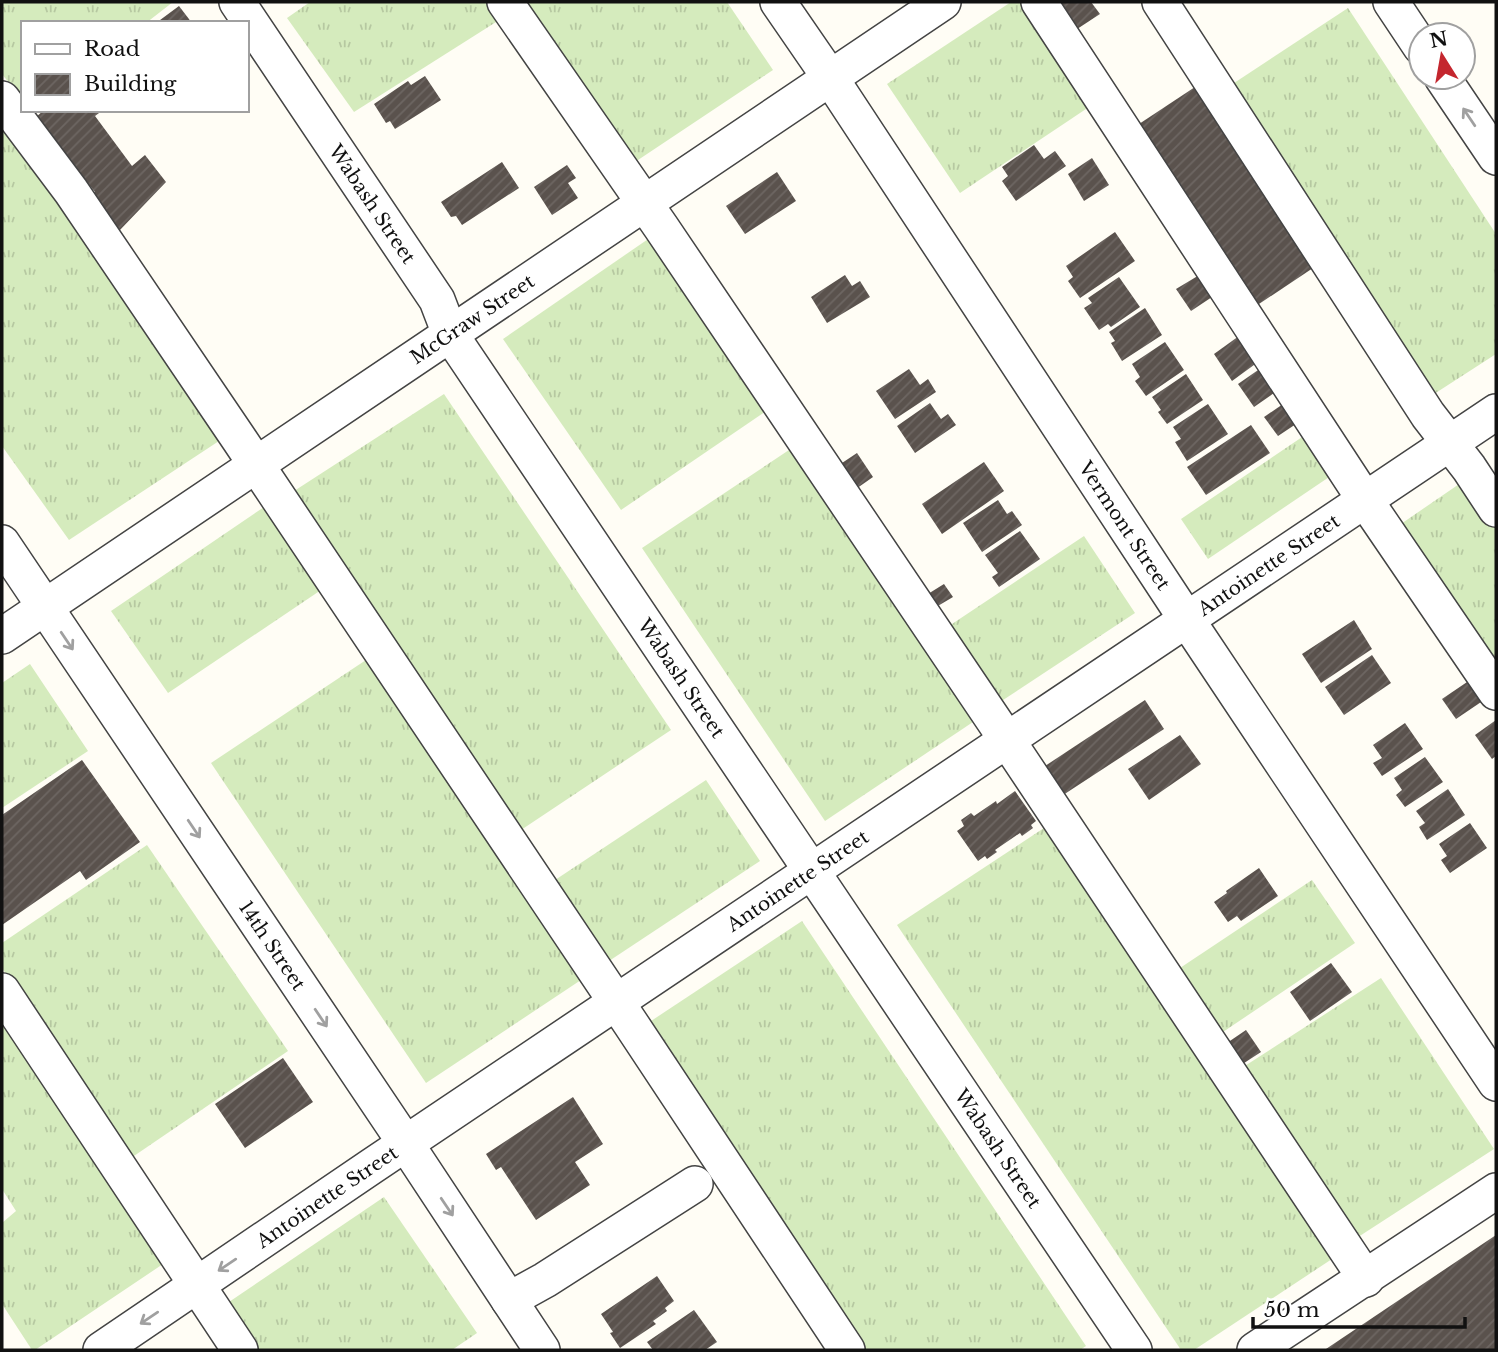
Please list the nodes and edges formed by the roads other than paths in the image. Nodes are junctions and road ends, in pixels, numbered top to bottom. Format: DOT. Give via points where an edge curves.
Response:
graph roads {
  1 [pos="237,2"];
  2 [pos="505,2"];
  3 [pos="778,2"];
  4 [pos="943,2"];
  5 [pos="1039,2"];
  6 [pos="1160,2"];
  7 [pos="1391,2"];
  8 [pos="1407,26"];
  9 [pos="831,79"];
  10 [pos="1451,91"];
  11 [pos="2,99"];
  12 [pos="1496,157"];
  13 [pos="644,203"];
  14 [pos="450,334"];
  15 [pos="1496,412"];
  16 [pos="1450,443"];
  17 [pos="256,465"];
  18 [pos="1365,500"];
  19 [pos="1496,509"];
  20 [pos="2,543"];
  21 [pos="44,607"];
  22 [pos="1187,620"];
  23 [pos="2,636"];
  24 [pos="1496,692"];
  25 [pos="1007,740"];
  26 [pos="812,871"];
  27 [pos="2,991"];
  28 [pos="617,1002"];
  29 [pos="1496,1083"];
  30 [pos="405,1144"];
  31 [pos="695,1184"];
  32 [pos="1496,1191"];
  33 [pos="1366,1279"];
  34 [pos="197,1286"];
  35 [pos="509,1300"];
  36 [pos="101,1350"];
  37 [pos="240,1350"];
  38 [pos="542,1350"];
  39 [pos="847,1350"];
  40 [pos="1134,1350"];
  41 [pos="1255,1350"];
  1 -- 14 [label="street, Wabash Street" via="437,300"];
  2 -- 13 [label="street"];
  3 -- 9 [label="street, Vermont Street"];
  4 -- 9 [label="street, McGraw Street"];
  5 -- 18 [label="street"];
  6 -- 16 [label="street"];
  7 -- 8 [label="street"];
  9 -- 13 [label="street, McGraw Street"];
  9 -- 22 [label="street, Vermont Street"];
  12 -- 10 [label="street, one-way"];
  11 -- 17 [label="street" via="71,191"];
  13 -- 14 [label="street, McGraw Street"];
  13 -- 25 [label="street"];
  14 -- 17 [label="street, McGraw Street"];
  14 -- 26 [label="street, Wabash Street"];
  15 -- 16 [label="street, Antoinette Street"];
  16 -- 18 [label="street, Antoinette Street"];
  16 -- 19 [label="street"];
  17 -- 21 [label="street, McGraw Street"];
  17 -- 28 [label="street"];
  18 -- 22 [label="street, Antoinette Street"];
  18 -- 24 [label="street"];
  20 -- 21 [label="street, 14th Street"];
  21 -- 23 [label="street, McGraw Street"];
  21 -- 30 [label="street, 14th Street, one-way"];
  22 -- 25 [label="street, Antoinette Street"];
  22 -- 29 [label="street, Vermont Street"];
  25 -- 26 [label="street, Antoinette Street"];
  25 -- 33 [label="street"];
  26 -- 28 [label="street, Antoinette Street"];
  26 -- 40 [label="street, Wabash Street"];
  27 -- 34 [label="street"];
  28 -- 30 [label="street, Antoinette Street"];
  28 -- 39 [label="street"];
  30 -- 34 [label="street, Antoinette Street, one-way"];
  30 -- 35 [label="street, 14th Street, one-way"];
  31 -- 35 [label="street"];
  32 -- 33 [label="street"];
  33 -- 41 [label="street"];
  34 -- 36 [label="street, Antoinette Street, one-way"];
  34 -- 37 [label="street"];
  35 -- 38 [label="street, 14th Street"];
}
